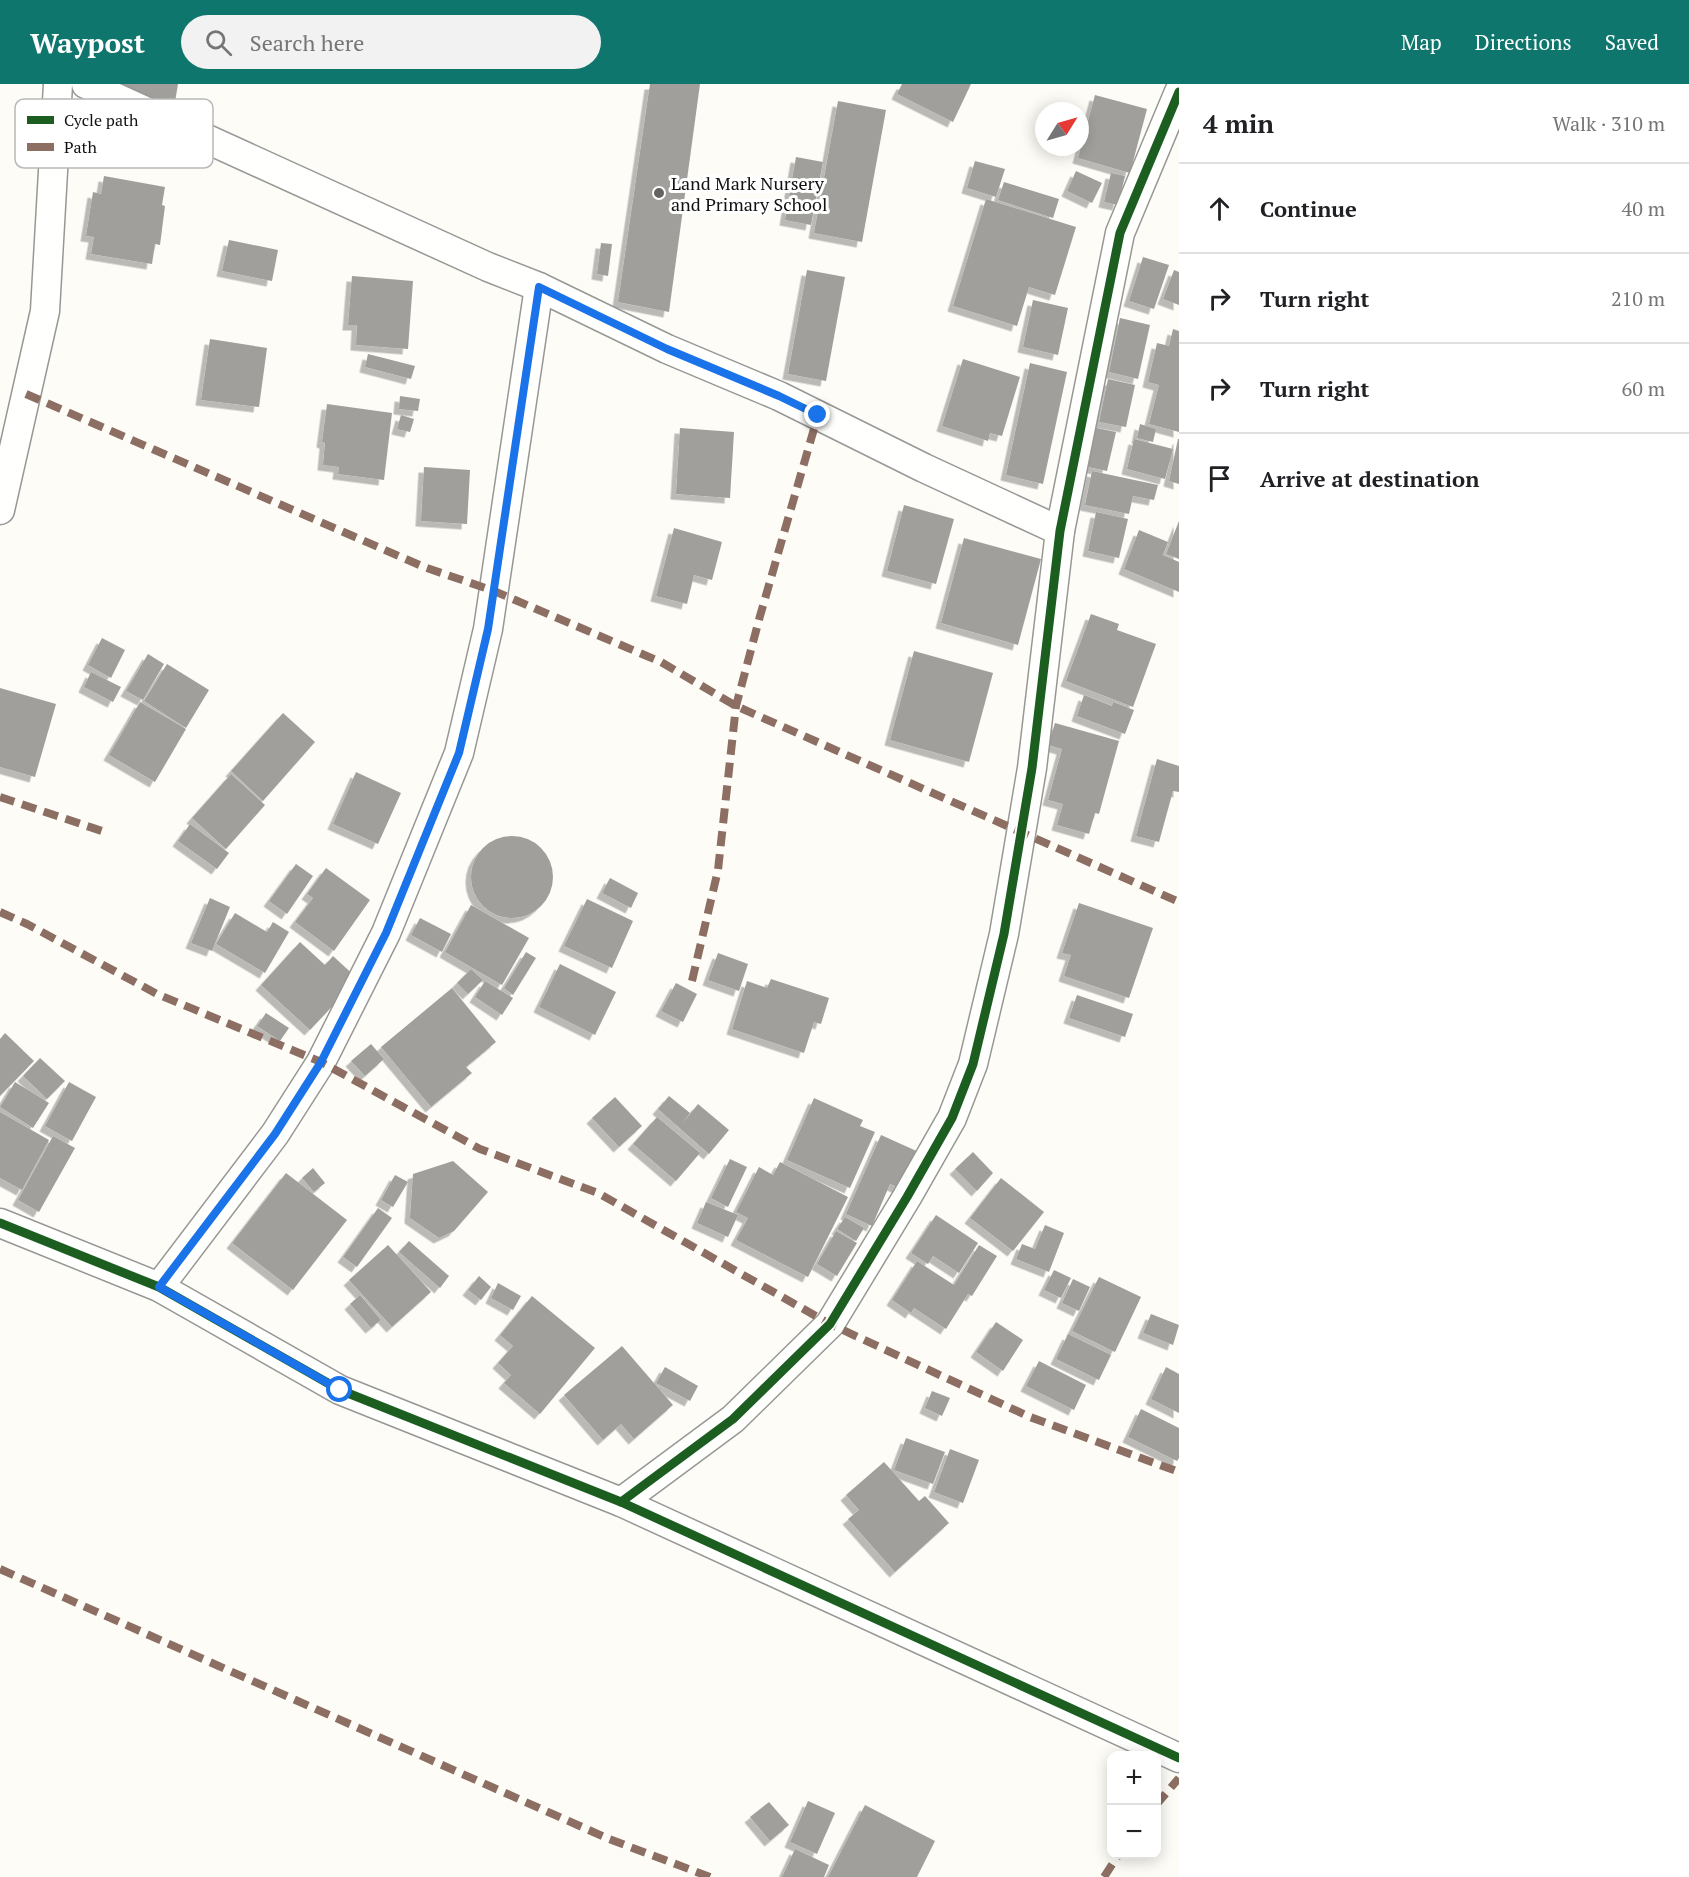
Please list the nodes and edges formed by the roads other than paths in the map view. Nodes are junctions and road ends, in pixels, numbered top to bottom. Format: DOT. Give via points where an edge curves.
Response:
graph roads {
  1 [pos="58,84"];
  2 [pos="86,84"];
  3 [pos="1179,92"];
  4 [pos="57,99"];
  5 [pos="119,99"];
  6 [pos="213,142"];
  7 [pos="53,168"];
  8 [pos="539,287"];
  9 [pos="0,510"];
  10 [pos="1060,531"];
  11 [pos="0,1223"];
  12 [pos="159,1287"];
  13 [pos="621,1502"];
  14 [pos="1179,1758"];
  1 -- 4 [label="street"];
  2 -- 5 [label="street"];
  3 -- 10 [label="street" via="1120,232"];
  6 -- 8 [label="street"];
  7 -- 9 [label="street" via="45,311"];
  8 -- 10 [label="street" via="667,349 779,396"];
  8 -- 12 [label="street" via="488,629 459,753 386,933 321,1062 275,1134"];
  10 -- 13 [label="street" via="1032,768 1004,934 973,1064 952,1118 830,1324 733,1419"];
  11 -- 12 [label="street"];
  12 -- 13 [label="street" via="340,1390"];
  13 -- 14 [label="street"];
}
